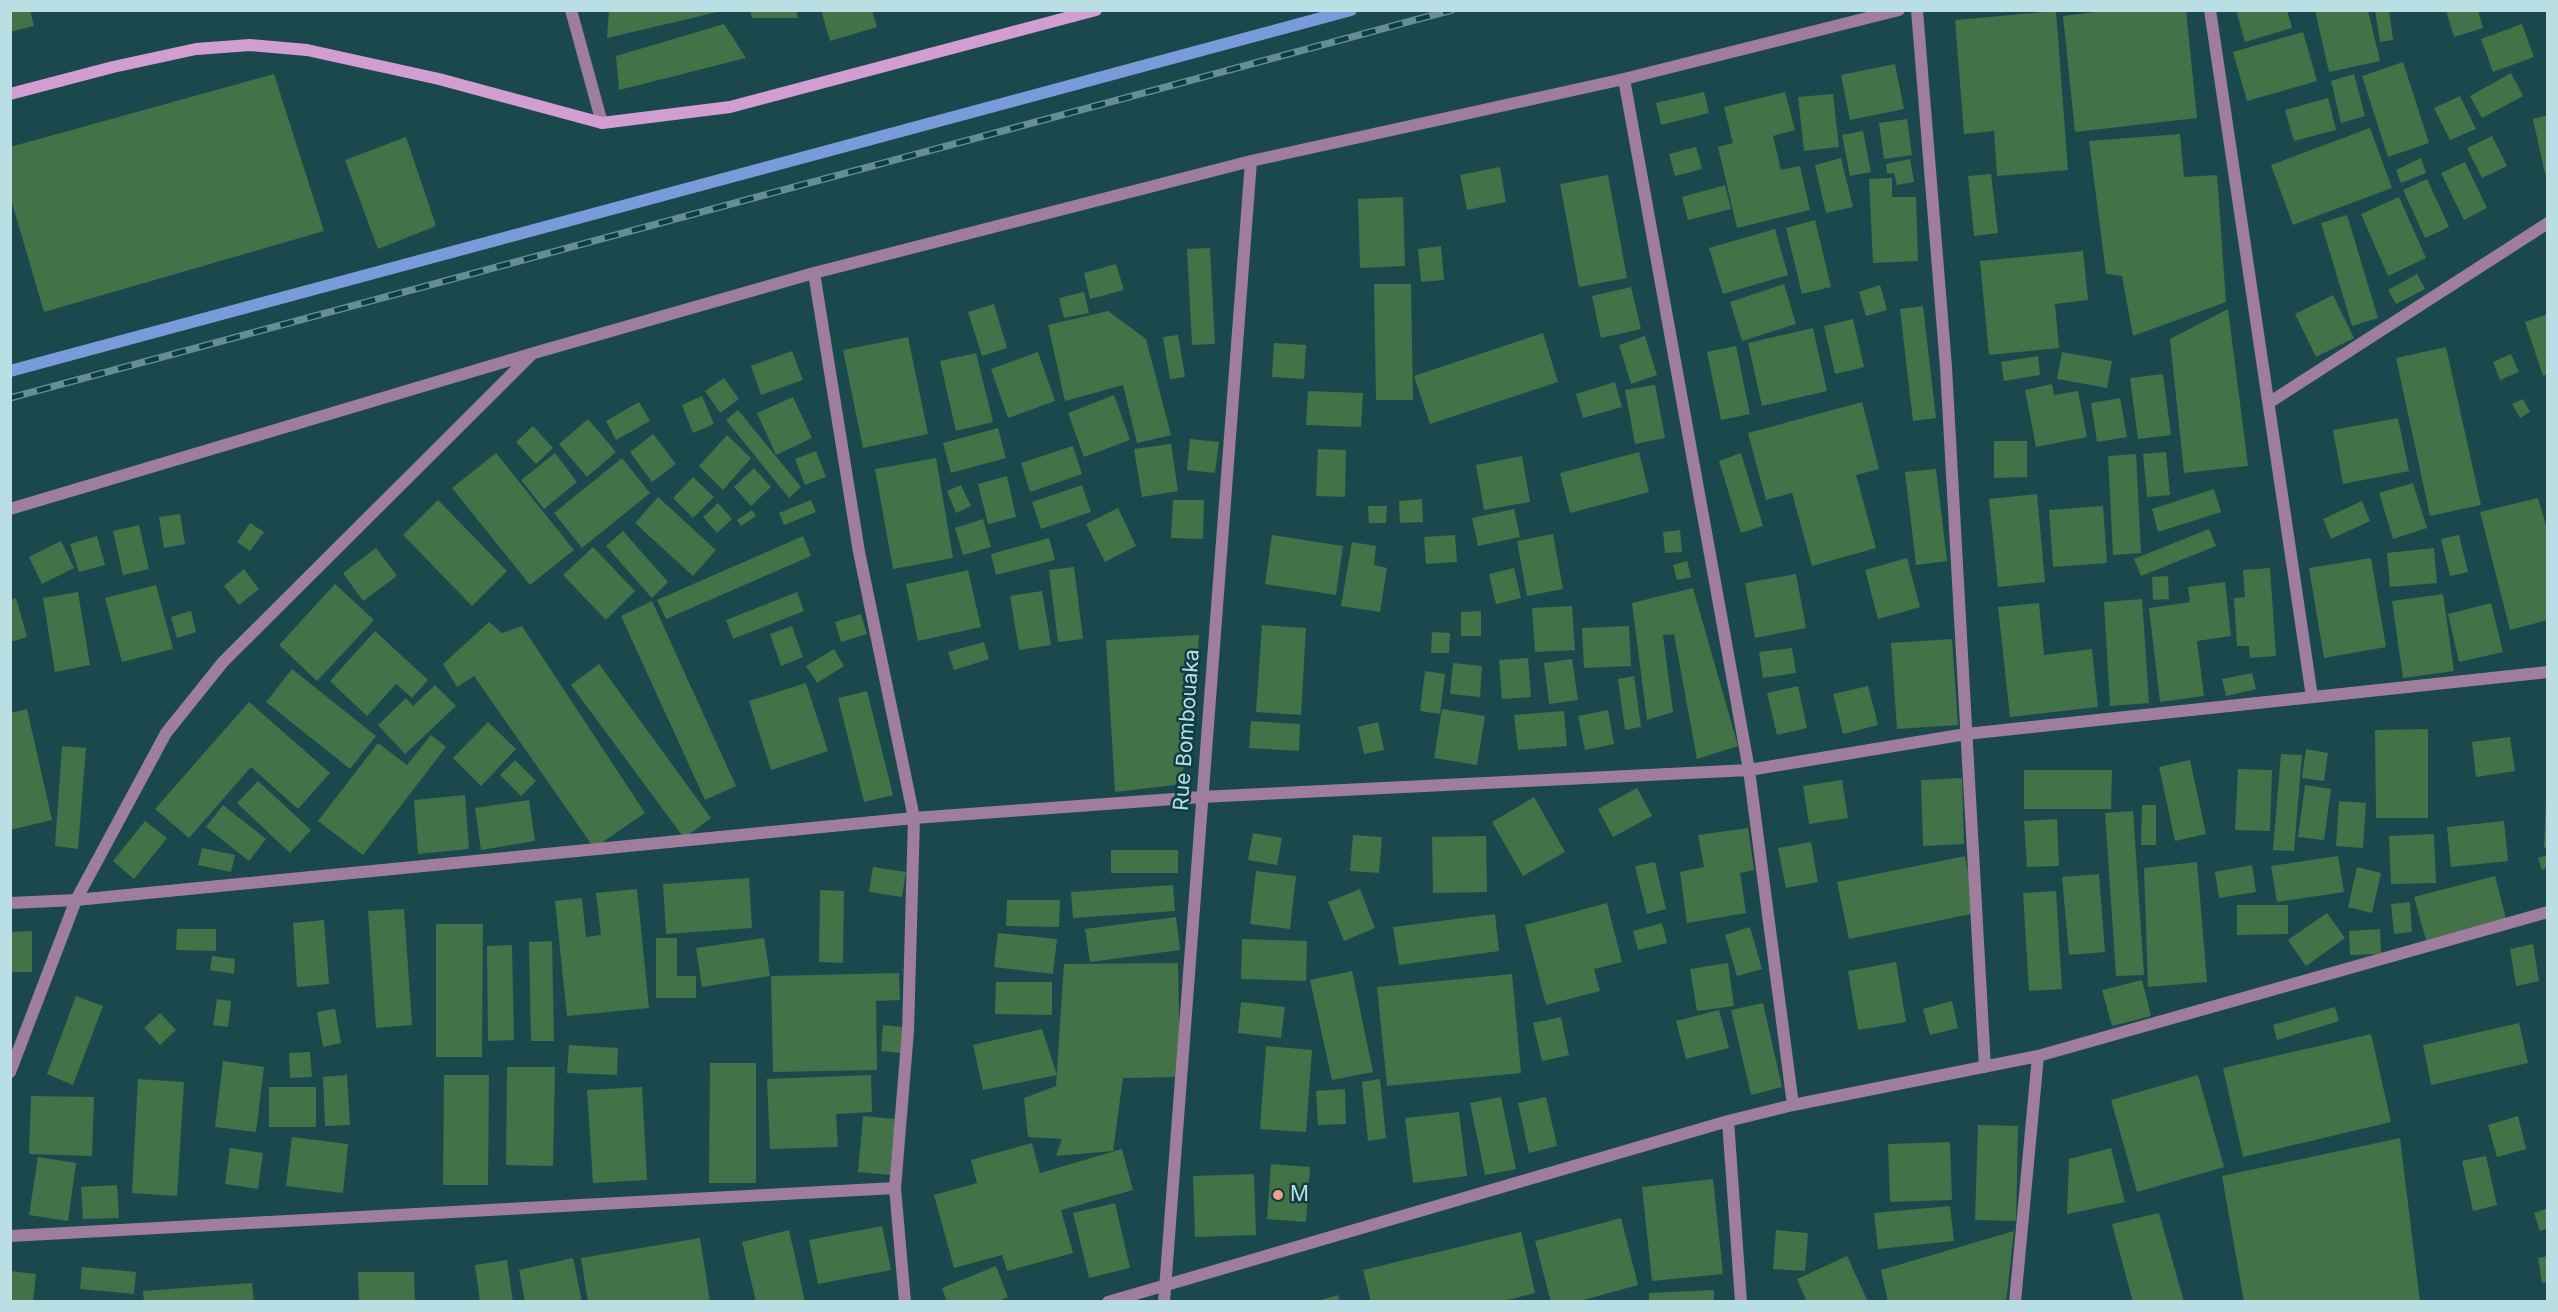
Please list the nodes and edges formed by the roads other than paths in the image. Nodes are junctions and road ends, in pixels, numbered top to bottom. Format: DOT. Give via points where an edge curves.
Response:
graph roads {
  1 [pos="571,10"];
  2 [pos="1096,10"];
  3 [pos="1899,10"];
  4 [pos="1917,10"];
  5 [pos="2210,10"];
  6 [pos="1624,79"];
  7 [pos="10,94"];
  8 [pos="602,123"];
  9 [pos="1251,161"];
  10 [pos="2547,223"];
  11 [pos="814,273"];
  12 [pos="534,352"];
  13 [pos="2270,402"];
  14 [pos="10,510"];
  15 [pos="2547,672"];
  16 [pos="2312,697"];
  17 [pos="1966,734"];
  18 [pos="1749,770"];
  19 [pos="1201,797"];
  20 [pos="914,818"];
  21 [pos="76,900"];
  22 [pos="10,903"];
  23 [pos="2547,912"];
  24 [pos="2038,1056"];
  25 [pos="1985,1067"];
  26 [pos="10,1072"];
  27 [pos="1793,1105"];
  28 [pos="1728,1121"];
  29 [pos="895,1188"];
  30 [pos="10,1236"];
  31 [pos="1165,1287"];
  32 [pos="905,1302"];
  33 [pos="1108,1302"];
  34 [pos="1164,1302"];
  35 [pos="1741,1302"];
  36 [pos="2015,1302"];
  1 -- 8 [label="street"];
  2 -- 8 [label="street" via="730,107"];
  3 -- 6 [label="street"];
  4 -- 17 [label="street" via="1946,367"];
  5 -- 13 [label="street"];
  6 -- 9 [label="street"];
  6 -- 18 [label="street"];
  7 -- 8 [label="street" via="196,49 250,45 308,50 440,79"];
  9 -- 11 [label="street"];
  9 -- 19 [label="street, Rue Bombouaka"];
  10 -- 13 [label="street"];
  11 -- 12 [label="street"];
  11 -- 20 [label="street" via="859,552"];
  12 -- 14 [label="street"];
  12 -- 21 [label="street" via="223,662 166,733"];
  13 -- 16 [label="street"];
  15 -- 16 [label="street"];
  16 -- 17 [label="street"];
  17 -- 18 [label="street"];
  17 -- 25 [label="street"];
  18 -- 19 [label="street"];
  18 -- 27 [label="street"];
  19 -- 20 [label="street"];
  19 -- 31 [label="street, Rue Bombouaka"];
  20 -- 21 [label="street"];
  20 -- 29 [label="street" via="908,1031"];
  21 -- 22 [label="street"];
  21 -- 26 [label="street"];
  23 -- 24 [label="street"];
  24 -- 25 [label="street"];
  24 -- 36 [label="street"];
  25 -- 27 [label="street"];
  27 -- 28 [label="street"];
  28 -- 31 [label="street"];
  28 -- 35 [label="street"];
  29 -- 30 [label="street"];
  29 -- 32 [label="street"];
  31 -- 33 [label="street"];
  31 -- 34 [label="street, Rue Bombouaka"];
}
